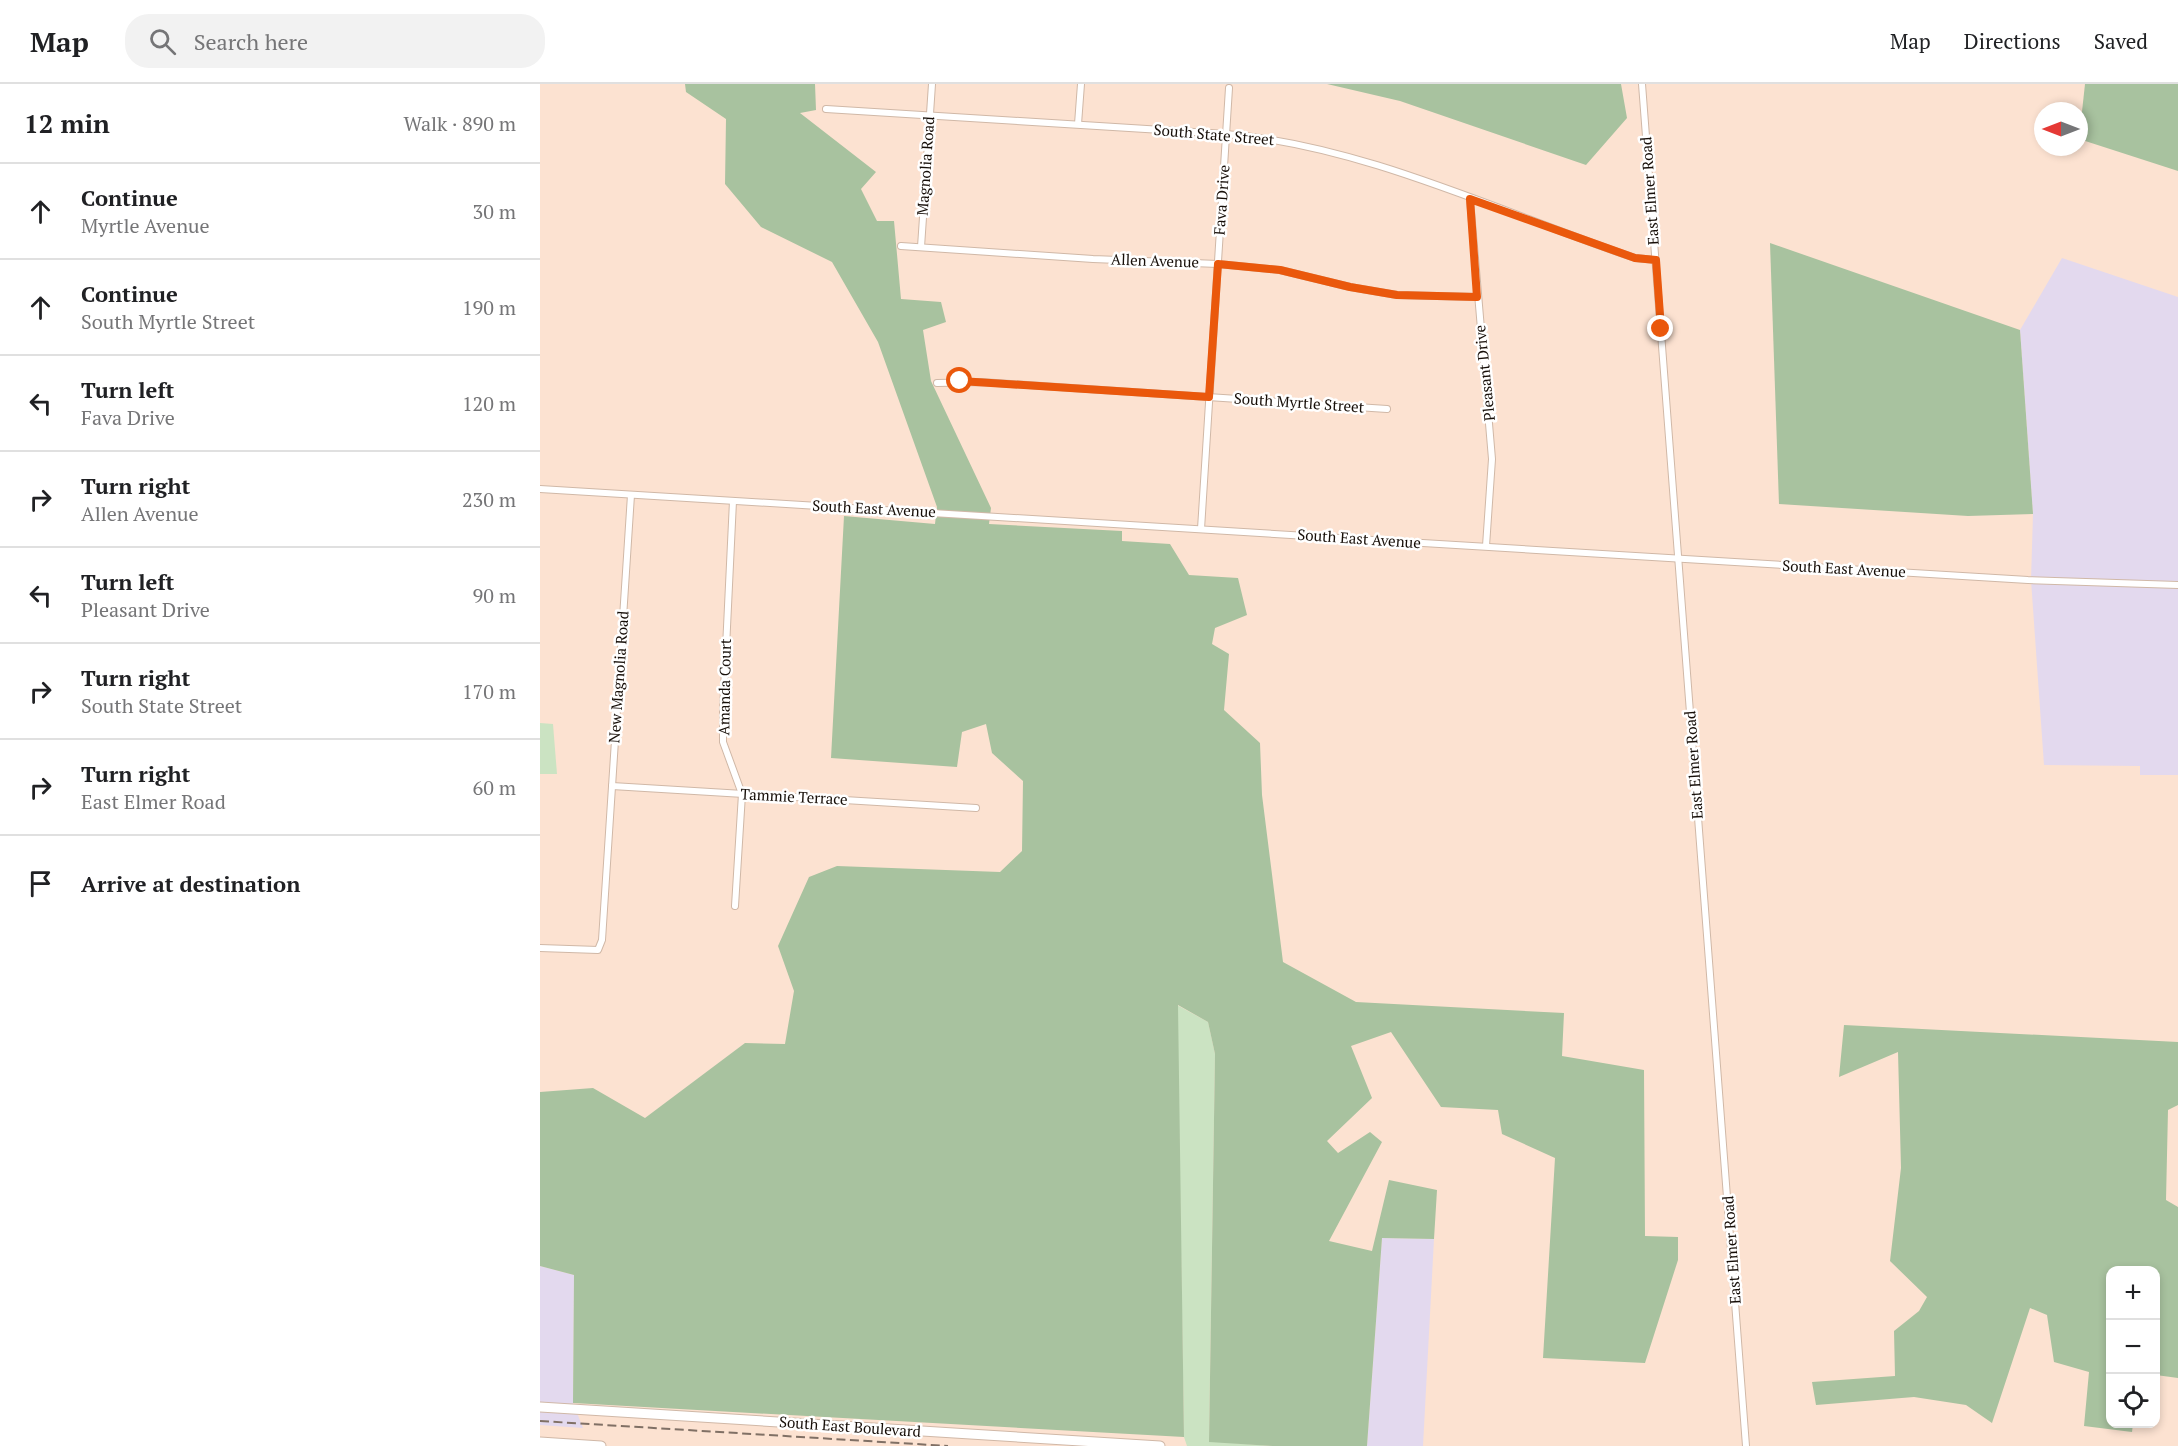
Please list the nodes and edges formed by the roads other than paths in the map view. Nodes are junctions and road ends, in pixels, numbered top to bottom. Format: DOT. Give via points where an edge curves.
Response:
graph roads {
  1 [pos="932,84"];
  2 [pos="1081,84"];
  3 [pos="1642,84"];
  4 [pos="1229,87"];
  5 [pos="826,110"];
  6 [pos="929,116"];
  7 [pos="1078,124"];
  8 [pos="1226,134"];
  9 [pos="1470,199"];
  10 [pos="901,246"];
  11 [pos="921,247"];
  12 [pos="1656,260"];
  13 [pos="1218,264"];
  14 [pos="1477,297"];
  15 [pos="937,383"];
  16 [pos="1209,397"];
  17 [pos="1387,409"];
  18 [pos="540,489"];
  19 [pos="631,495"];
  20 [pos="733,501"];
  21 [pos="1201,529"];
  22 [pos="1486,546"];
  23 [pos="1679,559"];
  24 [pos="2178,585"];
  25 [pos="612,786"];
  26 [pos="742,794"];
  27 [pos="976,808"];
  28 [pos="735,906"];
  29 [pos="540,948"];
  30 [pos="540,1407"];
  31 [pos="540,1442"];
  32 [pos="601,1446"];
  33 [pos="1160,1446"];
  34 [pos="1746,1446"];
  1 -- 6 [label="street, Magnolia Road"];
  2 -- 7 [label="street"];
  3 -- 12 [label="street, East Elmer Road"];
  4 -- 8 [label="street, Fava Drive"];
  5 -- 6 [label="street, South State Street"];
  6 -- 7 [label="street, South State Street"];
  6 -- 11 [label="street, Magnolia Road"];
  7 -- 8 [label="street, South State Street"];
  8 -- 9 [label="street, South State Street" via="1310,147"];
  8 -- 13 [label="street, Fava Drive"];
  9 -- 12 [label="street, South State Street" via="1635,258"];
  9 -- 14 [label="street, Pleasant Drive"];
  10 -- 11 [label="street, Allen Avenue"];
  11 -- 13 [label="street, Allen Avenue"];
  12 -- 23 [label="street, East Elmer Road"];
  13 -- 14 [label="street, Allen Avenue" via="1280,270 1397,295"];
  13 -- 16 [label="street, Fava Drive"];
  14 -- 22 [label="street, Pleasant Drive" via="1492,459"];
  15 -- 16 [label="street, South Myrtle Street"];
  16 -- 17 [label="street, South Myrtle Street"];
  16 -- 21 [label="street, Fava Drive"];
  18 -- 19 [label="street, South East Avenue"];
  19 -- 20 [label="street, South East Avenue"];
  19 -- 25 [label="street, New Magnolia Road"];
  20 -- 21 [label="street, South East Avenue"];
  20 -- 26 [label="street, Amanda Court" via="723,742"];
  21 -- 22 [label="street, South East Avenue"];
  22 -- 23 [label="street, South East Avenue"];
  23 -- 24 [label="street, South East Avenue" via="2056,582"];
  23 -- 34 [label="street, East Elmer Road"];
  25 -- 26 [label="street, Tammie Terrace"];
  25 -- 29 [label="street, New Magnolia Road" via="600,947 587,951"];
  26 -- 27 [label="street, Tammie Terrace"];
  26 -- 28 [label="street, Amanda Court"];
  30 -- 33 [label="main road, South East Boulevard"];
  31 -- 32 [label="main road"];
}
